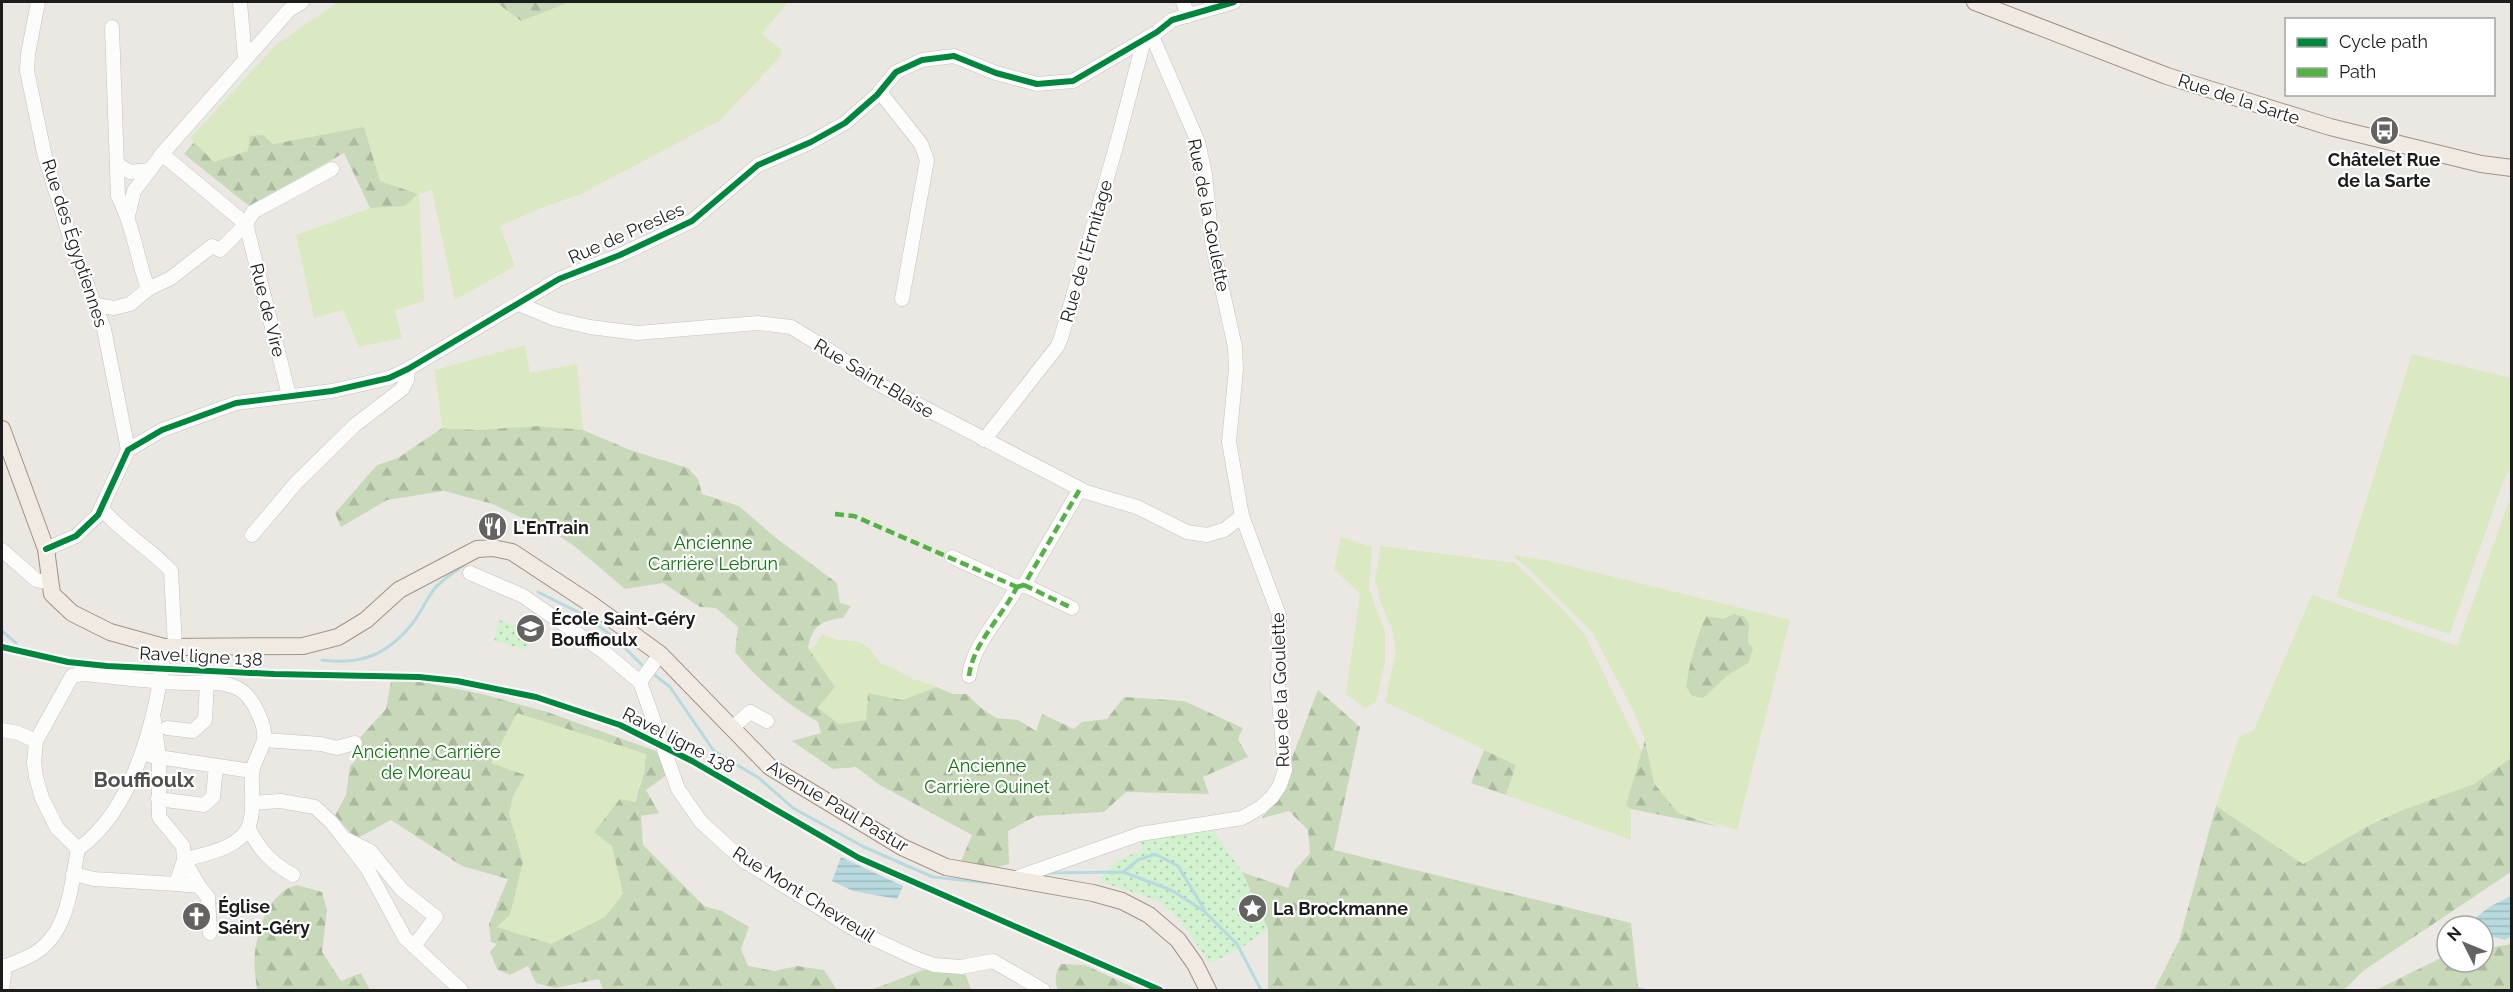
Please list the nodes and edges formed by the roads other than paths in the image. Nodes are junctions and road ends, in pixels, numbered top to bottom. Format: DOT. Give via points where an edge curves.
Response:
graph roads {
  1 [pos="38,2"];
  2 [pos="240,2"];
  3 [pos="302,2"];
  4 [pos="1183,2"];
  5 [pos="1234,2"];
  6 [pos="1976,2"];
  7 [pos="1188,16"];
  8 [pos="112,27"];
  9 [pos="1148,38"];
  10 [pos="245,59"];
  11 [pos="880,92"];
  12 [pos="162,154"];
  13 [pos="117,164"];
  14 [pos="2511,168"];
  15 [pos="332,169"];
  16 [pos="150,170"];
  17 [pos="128,216"];
  18 [pos="246,224"];
  19 [pos="148,289"];
  20 [pos="902,299"];
  21 [pos="519,304"];
  22 [pos="96,305"];
  23 [pos="408,369"];
  24 [pos="290,395"];
  25 [pos="2,429"];
  26 [pos="984,440"];
  27 [pos="128,450"];
  28 [pos="1080,489"];
  29 [pos="102,510"];
  30 [pos="1242,516"];
  31 [pos="252,535"];
  32 [pos="46,549"];
  33 [pos="2,550"];
  34 [pos="952,558"];
  35 [pos="470,573"];
  36 [pos="50,583"];
  37 [pos="1020,586"];
  38 [pos="1072,608"];
  39 [pos="170,647"];
  40 [pos="648,670"];
  41 [pos="969,676"];
  42 [pos="161,681"];
  43 [pos="207,682"];
  44 [pos="154,719"];
  45 [pos="767,721"];
  46 [pos="167,728"];
  47 [pos="732,728"];
  48 [pos="2,730"];
  49 [pos="264,740"];
  50 [pos="36,741"];
  51 [pos="355,743"];
  52 [pos="140,755"];
  53 [pos="159,758"];
  54 [pos="216,766"];
  55 [pos="252,771"];
  56 [pos="158,799"];
  57 [pos="252,803"];
  58 [pos="248,828"];
  59 [pos="344,838"];
  60 [pos="78,849"];
  61 [pos="184,860"];
  62 [pos="73,874"];
  63 [pos="293,875"];
  64 [pos="1011,879"];
  65 [pos="176,884"];
  66 [pos="199,886"];
  67 [pos="210,933"];
  68 [pos="414,946"];
  69 [pos="3,967"];
  70 [pos="2,990"];
  71 [pos="461,990"];
  72 [pos="1043,990"];
  73 [pos="1208,990"];
  1 -- 22 [label="street, Rue des Égyptiennes" via="27,70 45,158"];
  2 -- 10 [label="street"];
  3 -- 10 [label="street" via="289,10"];
  4 -- 7 [label="street"];
  5 -- 7 [label="street, Rue de Presles"];
  6 -- 14 [label="main road, Rue de la Sarte" via="2167,76 2330,127"];
  7 -- 9 [label="street, Rue de Presles" via="1172,20"];
  8 -- 13 [label="street"];
  9 -- 11 [label="street, Rue de Presles" via="1073,81 1037,84 954,56 922,60 896,72"];
  9 -- 26 [label="street, Rue de l'Ermitage" via="1061,338"];
  9 -- 30 [label="street, Rue de la Goulette" via="1198,142 1205,174 1212,243 1235,347 1229,442"];
  10 -- 12 [label="street"];
  11 -- 20 [label="street" via="921,144 927,160"];
  11 -- 21 [label="street, Rue de Presles" via="844,123 758,165 692,221 559,279"];
  12 -- 16 [label="street"];
  12 -- 18 [label="street"];
  13 -- 16 [label="street" via="130,172"];
  13 -- 17 [label="street" via="118,196"];
  15 -- 18 [label="street" via="253,212"];
  16 -- 17 [label="street" via="134,191"];
  17 -- 19 [label="street"];
  18 -- 19 [label="street" via="220,250 212,246 171,278"];
  18 -- 24 [label="street, Rue de Vire"];
  19 -- 22 [label="street" via="130,304 114,308"];
  21 -- 23 [label="street, Rue de Presles"];
  21 -- 26 [label="street, Rue Saint-Blaise" via="555,319 637,333 758,323 791,327 871,380"];
  22 -- 27 [label="street, Rue des Égyptiennes"];
  23 -- 24 [label="street, Rue de Presles" via="389,378 332,391"];
  23 -- 31 [label="street" via="402,389 354,425 296,483"];
  24 -- 27 [label="street, Rue de Presles" via="236,403 162,430"];
  25 -- 32 [label="main road"];
  26 -- 28 [label="street, Rue Saint-Blaise"];
  27 -- 29 [label="street"];
  28 -- 30 [label="street, Rue Saint-Blaise" via="1137,507 1187,532 1207,535 1224,530"];
  28 -- 37 [label="street"];
  29 -- 32 [label="street" via="76,536"];
  29 -- 39 [label="street" via="171,571"];
  30 -- 64 [label="street, Rue de la Goulette" via="1279,615 1278,689 1285,752 1280,785 1261,807 1242,818 1140,834"];
  32 -- 36 [label="main road"];
  33 -- 36 [label="street" via="36,580"];
  34 -- 37 [label="street"];
  35 -- 40 [label="street" via="523,596 604,652"];
  36 -- 39 [label="main road, Avenue Paul Pastur" via="52,594 72,613 110,632"];
  37 -- 38 [label="street"];
  37 -- 41 [label="street" via="971,660"];
  39 -- 40 [label="main road, Avenue Paul Pastur" via="303,645 338,637 366,620 399,590 477,549 493,548 528,561"];
  39 -- 42 [label="street"];
  40 -- 47 [label="main road, Avenue Paul Pastur"];
  40 -- 72 [label="street, Rue Mont Chevreuil" via="678,789 701,822 744,861 884,945 934,965 961,967 993,961"];
  42 -- 43 [label="street"];
  42 -- 44 [label="street"];
  42 -- 50 [label="street" via="72,676"];
  43 -- 46 [label="street" via="205,720 193,730"];
  43 -- 49 [label="street" via="240,689 249,697"];
  44 -- 52 [label="street"];
  44 -- 53 [label="street"];
  45 -- 47 [label="street" via="750,712"];
  47 -- 64 [label="main road, Avenue Paul Pastur" via="770,767 902,847 946,867"];
  48 -- 50 [label="street"];
  49 -- 51 [label="street" via="337,748"];
  49 -- 55 [label="street"];
  50 -- 60 [label="street" via="36,777 42,798 57,828"];
  52 -- 53 [label="street"];
  52 -- 60 [label="street" via="108,822"];
  53 -- 54 [label="street"];
  53 -- 56 [label="street"];
  54 -- 55 [label="street"];
  54 -- 56 [label="street" via="213,797 204,805"];
  55 -- 57 [label="street"];
  56 -- 61 [label="street" via="159,817 183,846"];
  57 -- 58 [label="street"];
  57 -- 59 [label="street" via="280,801 315,807"];
  58 -- 61 [label="street" via="225,848"];
  58 -- 63 [label="street" via="275,866"];
  59 -- 68 [label="street" via="367,868 405,938"];
  59 -- 68 [label="street" via="370,851 402,890 436,917"];
  60 -- 62 [label="street"];
  61 -- 65 [label="street"];
  61 -- 66 [label="street"];
  62 -- 65 [label="street"];
  62 -- 69 [label="street" via="65,915 54,937 37,954"];
  64 -- 73 [label="main road, Avenue Paul Pastur" via="1093,892 1149,915 1178,940"];
  65 -- 66 [label="street"];
  66 -- 67 [label="street" via="208,897"];
  68 -- 71 [label="street"];
  69 -- 70 [label="street"];
}
